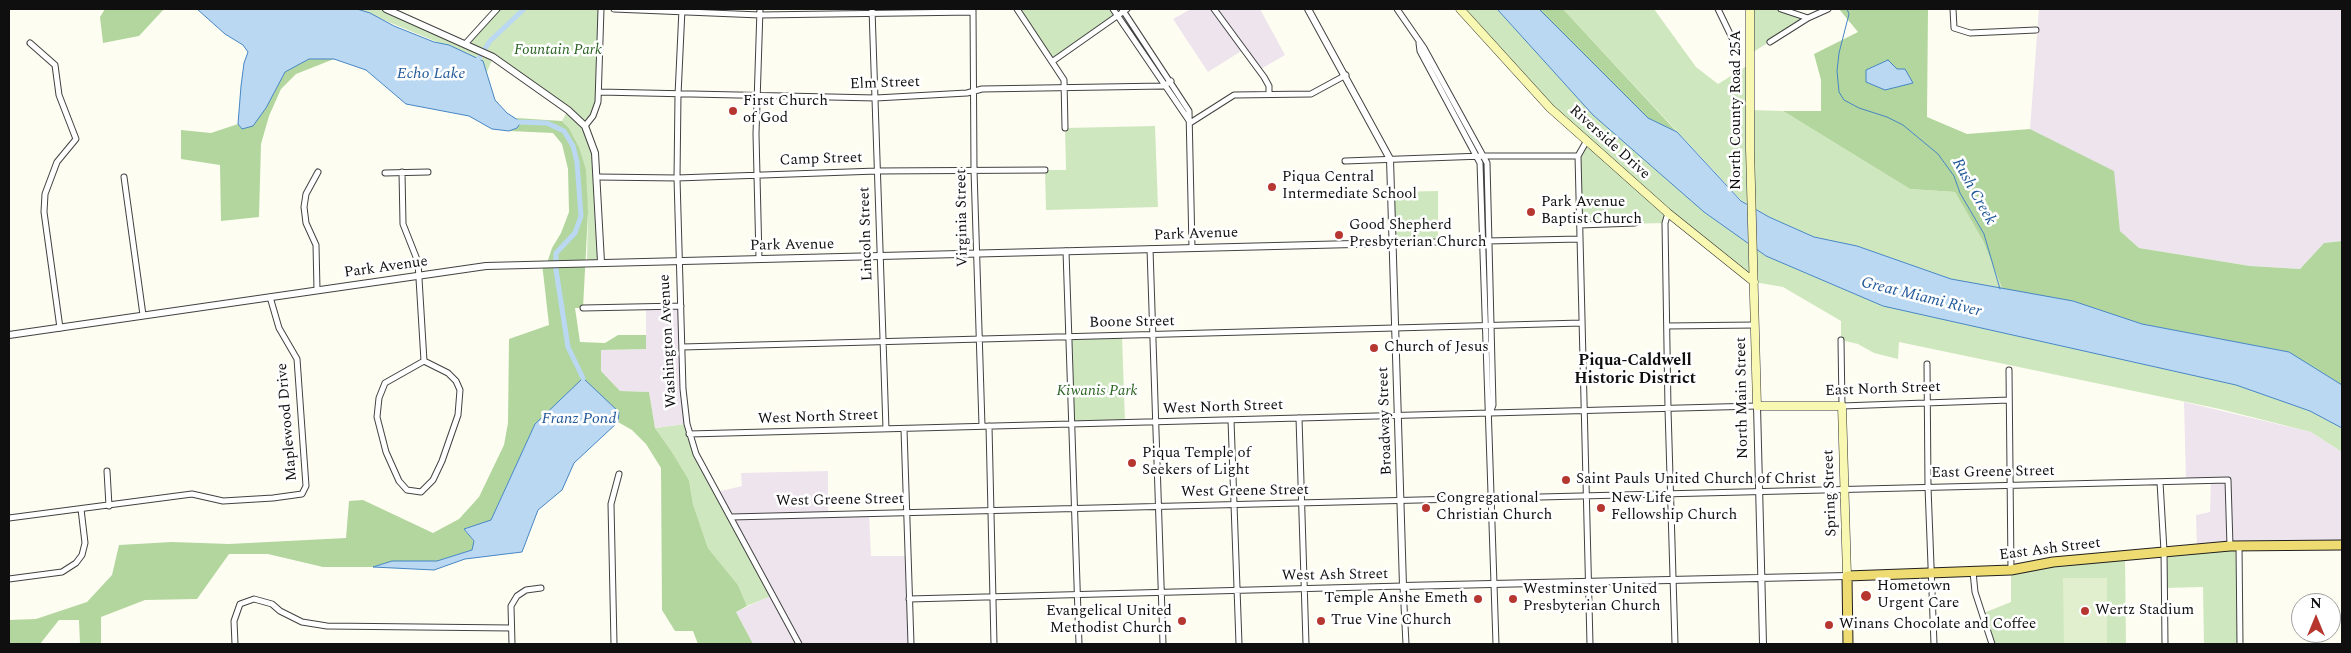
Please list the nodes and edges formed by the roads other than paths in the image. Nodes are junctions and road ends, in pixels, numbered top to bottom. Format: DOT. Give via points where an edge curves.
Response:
graph roads {
  1 [pos="386,9"];
  2 [pos="497,9"];
  3 [pos="601,9"];
  4 [pos="614,9"];
  5 [pos="760,9"];
  6 [pos="1017,9"];
  7 [pos="1113,9"];
  8 [pos="1124,9"];
  9 [pos="1214,9"];
  10 [pos="1308,9"];
  11 [pos="1396,9"];
  12 [pos="1460,9"];
  13 [pos="1718,9"];
  14 [pos="1750,9"];
  15 [pos="1781,9"];
  16 [pos="1828,9"];
  17 [pos="1953,9"];
  18 [pos="973,10"];
  19 [pos="682,11"];
  20 [pos="872,11"];
  21 [pos="760,15"];
  22 [pos="1117,15"];
  23 [pos="1808,18"];
  24 [pos="2036,30"];
  25 [pos="1733,40"];
  26 [pos="1770,42"];
  27 [pos="30,43"];
  28 [pos="466,43"];
  29 [pos="1053,61"];
  30 [pos="1346,75"];
  31 [pos="1171,81"];
  32 [pos="1164,86"];
  33 [pos="1065,87"];
  34 [pos="598,92"];
  35 [pos="975,92"];
  36 [pos="1269,93"];
  37 [pos="678,95"];
  38 [pos="757,97"];
  39 [pos="876,98"];
  40 [pos="1190,123"];
  41 [pos="585,126"];
  42 [pos="1463,126"];
  43 [pos="1065,128"];
  44 [pos="1586,142"];
  45 [pos="1476,156"];
  46 [pos="1483,156"];
  47 [pos="1578,156"];
  48 [pos="1390,159"];
  49 [pos="1345,161"];
  50 [pos="974,170"];
  51 [pos="1045,170"];
  52 [pos="877,171"];
  53 [pos="318,172"];
  54 [pos="385,172"];
  55 [pos="402,172"];
  56 [pos="428,172"];
  57 [pos="756,175"];
  58 [pos="124,177"];
  59 [pos="598,177"];
  60 [pos="677,178"];
  61 [pos="1752,211"];
  62 [pos="1668,213"];
  63 [pos="1635,223"];
  64 [pos="1580,225"];
  65 [pos="1580,239"];
  66 [pos="1483,242"];
  67 [pos="1490,242"];
  68 [pos="1393,243"];
  69 [pos="1192,248"];
  70 [pos="1150,249"];
  71 [pos="1066,252"];
  72 [pos="976,254"];
  73 [pos="880,256"];
  74 [pos="758,259"];
  75 [pos="601,262"];
  76 [pos="678,262"];
  77 [pos="420,277"];
  78 [pos="1754,282"];
  79 [pos="317,290"];
  80 [pos="270,297"];
  81 [pos="681,306"];
  82 [pos="583,308"];
  83 [pos="143,315"];
  84 [pos="1582,323"];
  85 [pos="1755,325"];
  86 [pos="1485,326"];
  87 [pos="1492,326"];
  88 [pos="1667,326"];
  89 [pos="60,328"];
  90 [pos="1396,328"];
  91 [pos="1153,334"];
  92 [pos="9,335"];
  93 [pos="1069,337"];
  94 [pos="980,339"];
  95 [pos="1841,340"];
  96 [pos="884,342"];
  97 [pos="682,347"];
  98 [pos="424,361"];
  99 [pos="1926,364"];
  100 [pos="2009,370"];
  101 [pos="2009,400"];
  102 [pos="1926,403"];
  103 [pos="1757,406"];
  104 [pos="1842,406"];
  105 [pos="1668,409"];
  106 [pos="1584,411"];
  107 [pos="1490,413"];
  108 [pos="1398,416"];
  109 [pos="1299,418"];
  110 [pos="1231,420"];
  111 [pos="1155,422"];
  112 [pos="1072,424"];
  113 [pos="982,426"];
  114 [pos="989,426"];
  115 [pos="904,428"];
  116 [pos="886,429"];
  117 [pos="689,434"];
  118 [pos="107,471"];
  119 [pos="619,474"];
  120 [pos="2160,482"];
  121 [pos="2010,486"];
  122 [pos="1928,488"];
  123 [pos="1845,490"];
  124 [pos="1759,492"];
  125 [pos="1670,494"];
  126 [pos="1586,496"];
  127 [pos="1490,498"];
  128 [pos="1401,500"];
  129 [pos="1302,503"];
  130 [pos="1234,504"];
  131 [pos="109,506"];
  132 [pos="1158,506"];
  133 [pos="1075,508"];
  134 [pos="81,509"];
  135 [pos="992,510"];
  136 [pos="905,512"];
  137 [pos="731,517"];
  138 [pos="9,518"];
  139 [pos="2342,545"];
  140 [pos="2234,546"];
  141 [pos="2164,551"];
  142 [pos="2011,570"];
  143 [pos="1932,572"];
  144 [pos="1973,572"];
  145 [pos="1847,576"];
  146 [pos="1762,578"];
  147 [pos="9,579"];
  148 [pos="1674,580"];
  149 [pos="1588,582"];
  150 [pos="1494,584"];
  151 [pos="1404,586"];
  152 [pos="541,588"];
  153 [pos="1304,589"];
  154 [pos="1239,591"];
  155 [pos="1161,593"];
  156 [pos="1077,595"];
  157 [pos="994,597"];
  158 [pos="909,599"];
  159 [pos="511,628"];
  160 [pos="235,644"];
  161 [pos="512,644"];
  162 [pos="614,644"];
  163 [pos="799,644"];
  164 [pos="911,644"];
  165 [pos="994,644"];
  166 [pos="1079,644"];
  167 [pos="1162,644"];
  168 [pos="1239,644"];
  169 [pos="1306,644"];
  170 [pos="1406,644"];
  171 [pos="1496,644"];
  172 [pos="1590,644"];
  173 [pos="1675,644"];
  174 [pos="1763,644"];
  175 [pos="1848,644"];
  176 [pos="1934,644"];
  177 [pos="1992,644"];
  178 [pos="2165,644"];
  179 [pos="2240,644"];
  1 -- 28 [label="street"];
  2 -- 28 [label="street"];
  3 -- 34 [label="street"];
  4 -- 19 [label="street"];
  5 -- 21 [label="street"];
  6 -- 29 [label="street"];
  7 -- 22 [label="street"];
  8 -- 22 [label="street"];
  8 -- 31 [label="street"];
  9 -- 36 [label="street" via="1264,77"];
  10 -- 30 [label="street, Broadway Street"];
  11 -- 42 [label="street" via="1424,48"];
  12 -- 44 [label="main road, Riverside Drive" via="1550,108"];
  13 -- 25 [label="street"];
  14 -- 61 [label="main road, North County Road 25A"];
  15 -- 23 [label="street"];
  16 -- 23 [label="street"];
  17 -- 24 [label="street" via="1954,28 1970,33"];
  18 -- 20 [label="street"];
  18 -- 35 [label="street, Virginia Street"];
  19 -- 21 [label="street"];
  19 -- 37 [label="street, Washington Avenue"];
  20 -- 21 [label="street"];
  20 -- 39 [label="street, Lincoln Street"];
  21 -- 38 [label="street"];
  22 -- 29 [label="street"];
  22 -- 32 [label="street"];
  23 -- 26 [label="street"];
  27 -- 89 [label="street" via="55,65 59,95 76,139 57,162 45,194 44,212"];
  28 -- 41 [label="street" via="493,57 568,110"];
  29 -- 33 [label="street"];
  30 -- 36 [label="street" via="1311,94"];
  30 -- 48 [label="street, Broadway Street"];
  31 -- 32 [label="street"];
  31 -- 40 [label="street" via="1189,111"];
  32 -- 33 [label="street, Elm Street"];
  32 -- 40 [label="street"];
  33 -- 35 [label="street, Elm Street" via="982,89"];
  33 -- 43 [label="street"];
  34 -- 37 [label="street, Elm Street"];
  34 -- 41 [label="street" via="596,108"];
  35 -- 39 [label="street, Elm Street"];
  35 -- 50 [label="street, Virginia Street"];
  36 -- 40 [label="street" via="1234,95"];
  37 -- 38 [label="street, Elm Street"];
  37 -- 60 [label="street, Washington Avenue"];
  38 -- 39 [label="street, Elm Street"];
  38 -- 57 [label="street"];
  39 -- 52 [label="street, Lincoln Street"];
  40 -- 69 [label="street"];
  41 -- 59 [label="street" via="595,153"];
  42 -- 45 [label="street"];
  42 -- 46 [label="street"];
  44 -- 47 [label="street"];
  44 -- 62 [label="main road, Riverside Drive"];
  45 -- 46 [label="street"];
  45 -- 48 [label="street"];
  45 -- 66 [label="street" via="1480,163"];
  46 -- 47 [label="street"];
  46 -- 67 [label="street" via="1487,163"];
  47 -- 64 [label="street"];
  48 -- 49 [label="street"];
  48 -- 68 [label="street, Broadway Street"];
  50 -- 51 [label="street, Camp Street"];
  50 -- 52 [label="street, Camp Street"];
  50 -- 72 [label="street, Virginia Street"];
  52 -- 57 [label="street, Camp Street"];
  52 -- 73 [label="street, Lincoln Street"];
  53 -- 79 [label="street" via="306,194 304,207 306,223 316,245"];
  54 -- 55 [label="street"];
  55 -- 56 [label="street"];
  55 -- 77 [label="street" via="403,224 418,262"];
  57 -- 60 [label="street, Camp Street"];
  57 -- 74 [label="street"];
  58 -- 83 [label="street"];
  59 -- 60 [label="street, Camp Street"];
  59 -- 75 [label="street"];
  60 -- 76 [label="street, Washington Avenue"];
  61 -- 78 [label="main road, North Main Street"];
  62 -- 78 [label="main road, Riverside Drive"];
  62 -- 88 [label="street" via="1665,223"];
  63 -- 64 [label="street"];
  64 -- 65 [label="street"];
  65 -- 67 [label="street, Park Avenue"];
  65 -- 84 [label="street"];
  66 -- 67 [label="street, Park Avenue"];
  66 -- 68 [label="street, Park Avenue"];
  66 -- 86 [label="street"];
  67 -- 87 [label="street"];
  68 -- 69 [label="street, Park Avenue"];
  68 -- 90 [label="street, Broadway Street"];
  69 -- 70 [label="street, Park Avenue"];
  70 -- 71 [label="street, Park Avenue"];
  70 -- 91 [label="street"];
  71 -- 72 [label="street, Park Avenue"];
  71 -- 93 [label="street"];
  72 -- 73 [label="street, Park Avenue"];
  72 -- 94 [label="street, Virginia Street"];
  73 -- 74 [label="street, Park Avenue"];
  73 -- 96 [label="street, Lincoln Street"];
  74 -- 76 [label="street, Park Avenue"];
  75 -- 76 [label="street, Park Avenue"];
  75 -- 77 [label="street, Park Avenue" via="486,266"];
  76 -- 81 [label="street, Washington Avenue"];
  77 -- 79 [label="street, Park Avenue"];
  77 -- 98 [label="street"];
  78 -- 85 [label="main road, North Main Street"];
  79 -- 80 [label="street, Park Avenue"];
  80 -- 83 [label="street, Park Avenue"];
  80 -- 131 [label="street, Maplewood Drive" via="278,328 297,359 306,486 302,494 223,501 192,494"];
  81 -- 82 [label="street"];
  81 -- 97 [label="street, Washington Avenue"];
  83 -- 89 [label="street, Park Avenue"];
  84 -- 87 [label="street, Boone Street"];
  84 -- 106 [label="street"];
  85 -- 88 [label="street"];
  85 -- 103 [label="main road, North Main Street"];
  86 -- 87 [label="street, Boone Street"];
  86 -- 90 [label="street, Boone Street"];
  86 -- 107 [label="street" via="1487,405"];
  87 -- 107 [label="street" via="1494,405"];
  88 -- 105 [label="street"];
  89 -- 92 [label="street, Park Avenue"];
  90 -- 91 [label="street, Boone Street"];
  90 -- 108 [label="street, Broadway Street"];
  91 -- 93 [label="street, Boone Street"];
  91 -- 111 [label="street"];
  93 -- 94 [label="street, Boone Street"];
  93 -- 112 [label="street"];
  94 -- 96 [label="street, Boone Street"];
  94 -- 113 [label="street, Virginia Street"];
  95 -- 104 [label="street, Spring Street"];
  96 -- 97 [label="street, Boone Street"];
  96 -- 116 [label="street, Lincoln Street"];
  97 -- 117 [label="street, Washington Avenue"];
  98 -- 98 [label="street" via="385,383 377,417 386,452 399,481 407,490 422,492 433,480 442,461 458,415 460,390 448,373"];
  99 -- 102 [label="street"];
  100 -- 101 [label="street"];
  101 -- 102 [label="street, East North Street"];
  101 -- 121 [label="street"];
  102 -- 104 [label="street, East North Street"];
  102 -- 122 [label="street"];
  103 -- 104 [label="main road, East North Street"];
  103 -- 105 [label="street, West North Street"];
  103 -- 124 [label="street, North Main Street"];
  104 -- 123 [label="main road, Spring Street"];
  105 -- 106 [label="street, West North Street"];
  105 -- 125 [label="street"];
  106 -- 107 [label="street, West North Street"];
  106 -- 126 [label="street"];
  107 -- 108 [label="street, West North Street"];
  107 -- 127 [label="street"];
  108 -- 109 [label="street, West North Street"];
  108 -- 128 [label="street, Broadway Street"];
  109 -- 110 [label="street, West North Street"];
  109 -- 129 [label="street"];
  110 -- 111 [label="street, West North Street"];
  110 -- 130 [label="street"];
  111 -- 112 [label="street, West North Street"];
  111 -- 132 [label="street"];
  112 -- 114 [label="street, West North Street"];
  112 -- 133 [label="street"];
  113 -- 114 [label="street, West North Street"];
  113 -- 115 [label="street, West North Street"];
  114 -- 135 [label="street"];
  115 -- 116 [label="street, West North Street"];
  115 -- 136 [label="street"];
  116 -- 117 [label="street, West North Street"];
  117 -- 137 [label="street, Washington Avenue" via="696,454"];
  118 -- 131 [label="street"];
  119 -- 162 [label="street" via="611,504"];
  120 -- 121 [label="street, East Greene Street"];
  120 -- 140 [label="street, East Greene Street" via="2228,480"];
  120 -- 141 [label="street"];
  121 -- 122 [label="street, East Greene Street"];
  121 -- 142 [label="street"];
  122 -- 123 [label="street, East Greene Street"];
  122 -- 143 [label="street"];
  123 -- 124 [label="street, East Greene Street"];
  123 -- 145 [label="main road, Spring Street"];
  124 -- 125 [label="street, West Greene Street"];
  124 -- 146 [label="street, North Main Street"];
  125 -- 126 [label="street, West Greene Street"];
  125 -- 148 [label="street"];
  126 -- 127 [label="street, West Greene Street"];
  126 -- 149 [label="street"];
  127 -- 128 [label="street, West Greene Street"];
  127 -- 150 [label="street"];
  128 -- 129 [label="street, West Greene Street"];
  128 -- 151 [label="street, Broadway Street"];
  129 -- 130 [label="street, West Greene Street"];
  129 -- 153 [label="street"];
  130 -- 132 [label="street, West Greene Street"];
  130 -- 154 [label="street"];
  131 -- 134 [label="street, Maplewood Drive"];
  132 -- 133 [label="street, West Greene Street"];
  132 -- 155 [label="street"];
  133 -- 135 [label="street, West Greene Street"];
  133 -- 156 [label="street"];
  134 -- 138 [label="street, Maplewood Drive"];
  134 -- 147 [label="street" via="85,543 76,563 62,572"];
  135 -- 136 [label="street, West Greene Street"];
  135 -- 157 [label="street"];
  136 -- 137 [label="street, West Greene Street"];
  136 -- 158 [label="street"];
  137 -- 163 [label="street, Washington Avenue"];
  139 -- 140 [label="main road, East Ash Street"];
  140 -- 141 [label="main road, East Ash Street"];
  140 -- 179 [label="street"];
  141 -- 142 [label="main road, East Ash Street" via="2053,562"];
  141 -- 178 [label="street"];
  142 -- 144 [label="main road, East Ash Street"];
  143 -- 144 [label="main road, East Ash Street"];
  143 -- 145 [label="main road, East Ash Street"];
  143 -- 176 [label="street"];
  144 -- 177 [label="street" via="1977,599"];
  145 -- 146 [label="street, East Ash Street"];
  145 -- 175 [label="main road, Spring Street"];
  146 -- 148 [label="street, West Ash Street"];
  146 -- 174 [label="street, North Main Street"];
  148 -- 149 [label="street, West Ash Street"];
  148 -- 173 [label="street"];
  149 -- 150 [label="street, West Ash Street"];
  149 -- 172 [label="street"];
  150 -- 151 [label="street, West Ash Street"];
  150 -- 171 [label="street"];
  151 -- 153 [label="street, West Ash Street"];
  151 -- 170 [label="street, Broadway Street"];
  152 -- 159 [label="street" via="526,590 516,596 511,606"];
  153 -- 154 [label="street, West Ash Street"];
  153 -- 169 [label="street"];
  154 -- 155 [label="street, West Ash Street"];
  154 -- 168 [label="street"];
  155 -- 156 [label="street, West Ash Street"];
  155 -- 167 [label="street"];
  156 -- 157 [label="street, West Ash Street"];
  156 -- 166 [label="street"];
  157 -- 158 [label="street, West Ash Street"];
  157 -- 165 [label="street"];
  158 -- 164 [label="street"];
  159 -- 160 [label="street" via="327,626 302,622 272,604 254,599 240,604 234,621"];
  159 -- 161 [label="street"];
}
